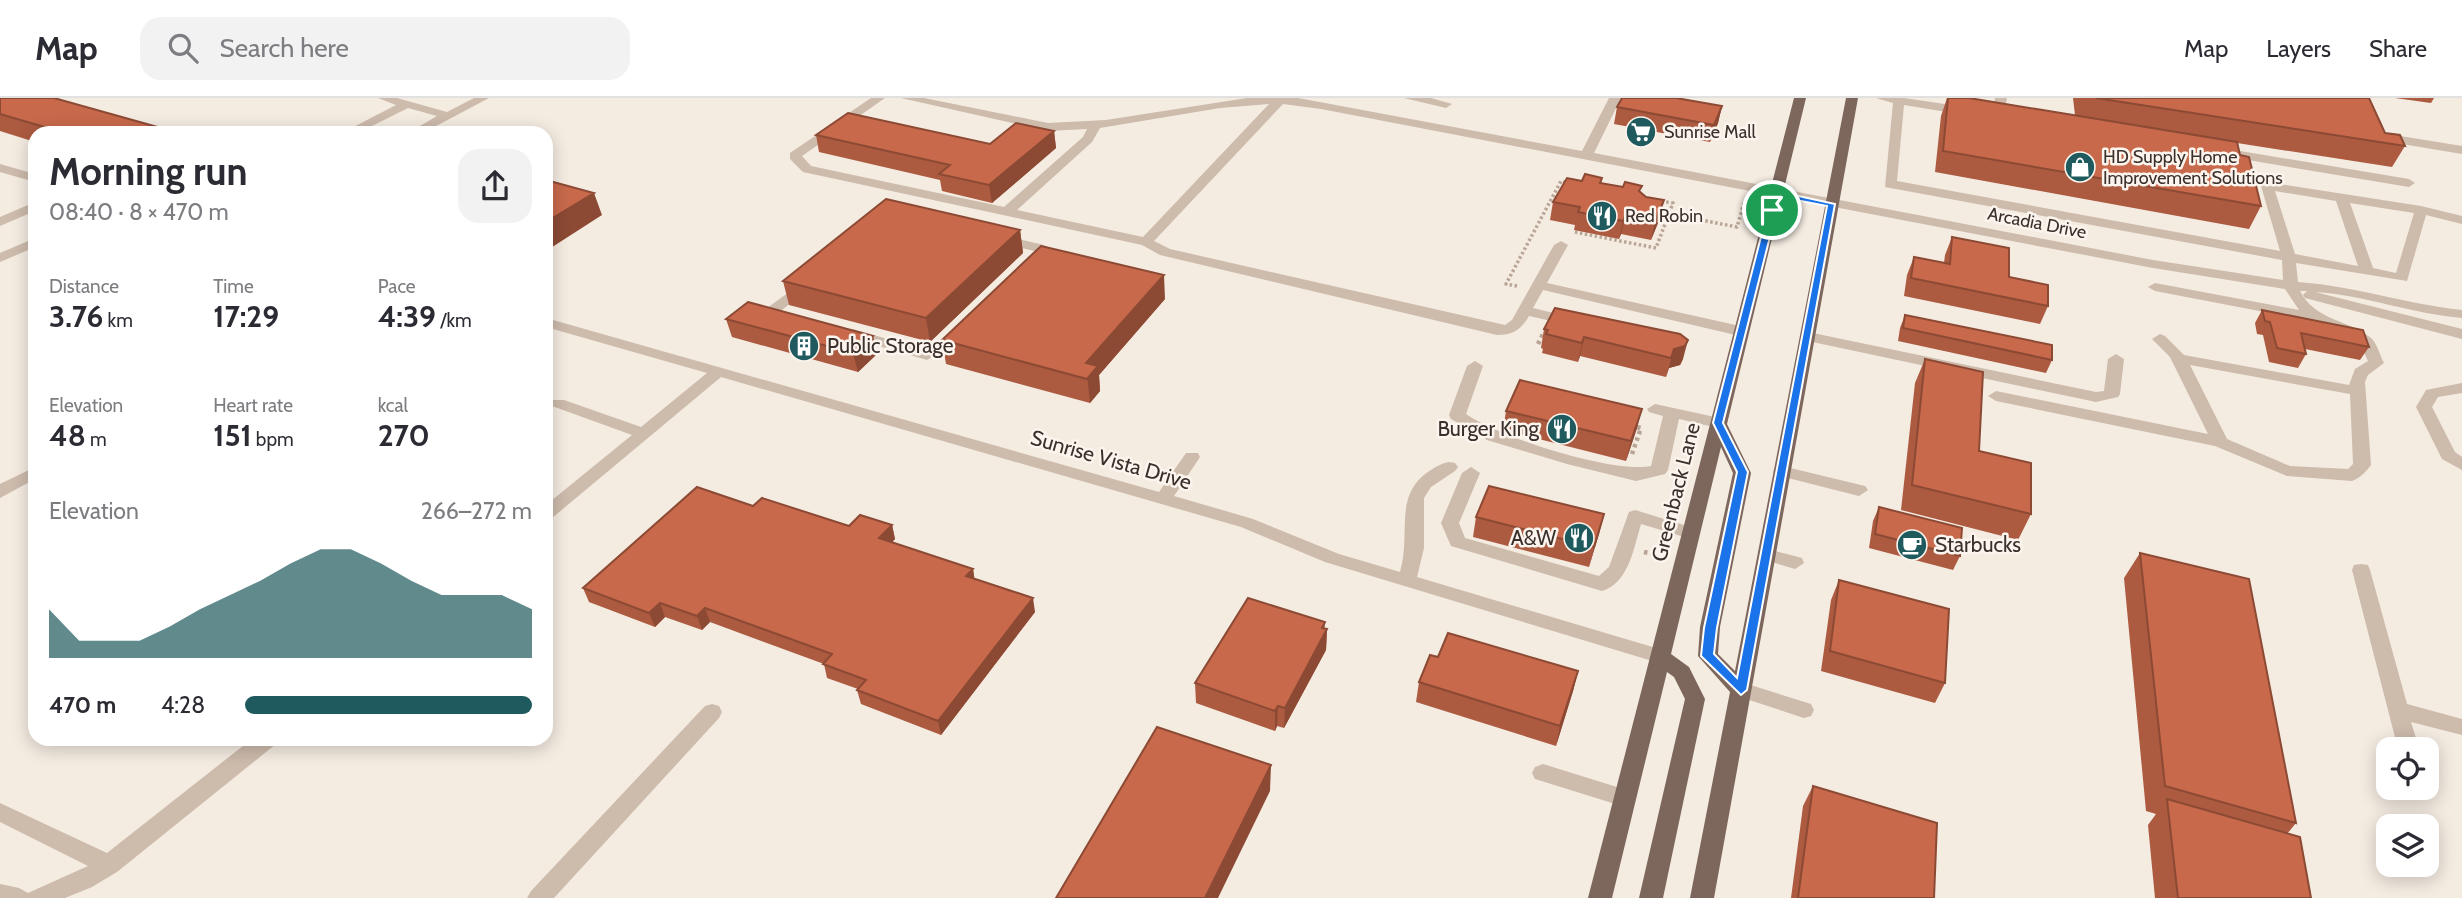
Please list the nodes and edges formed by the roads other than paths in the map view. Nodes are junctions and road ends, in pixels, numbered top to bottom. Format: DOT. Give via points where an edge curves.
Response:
graph roads {
  1 [pos="384,98"];
  2 [pos="483,98"];
  3 [pos="880,98"];
  4 [pos="907,98"];
  5 [pos="1173,98"];
  6 [pos="1410,98"];
  7 [pos="1615,98"];
  8 [pos="1800,98"];
  9 [pos="1852,98"];
  10 [pos="1882,98"];
  11 [pos="2001,98"];
  12 [pos="1279,100"];
  13 [pos="1448,101"];
  14 [pos="1899,101"];
  15 [pos="408,104"];
  16 [pos="1176,114"];
  17 [pos="449,116"];
  18 [pos="362,126"];
  19 [pos="428,126"];
  20 [pos="1095,126"];
  21 [pos="1432,126"];
  22 [pos="2388,138"];
  23 [pos="2462,150"];
  24 [pos="2216,151"];
  25 [pos="1586,156"];
  26 [pos="0,168"];
  27 [pos="28,176"];
  28 [pos="2409,183"];
  29 [pos="1776,194"];
  30 [pos="2341,197"];
  31 [pos="1831,204"];
  32 [pos="28,209"];
  33 [pos="2421,210"];
  34 [pos="1007,212"];
  35 [pos="2462,220"];
  36 [pos="0,222"];
  37 [pos="986,236"];
  38 [pos="1146,242"];
  39 [pos="28,245"];
  40 [pos="1562,245"];
  41 [pos="1039,248"];
  42 [pos="2289,257"];
  43 [pos="0,258"];
  44 [pos="822,271"];
  45 [pos="2367,271"];
  46 [pos="2291,286"];
  47 [pos="2155,287"];
  48 [pos="1538,288"];
  49 [pos="1525,312"];
  50 [pos="2462,314"];
  51 [pos="785,315"];
  52 [pos="2315,317"];
  53 [pos="553,324"];
  54 [pos="1585,325"];
  55 [pos="836,330"];
  56 [pos="1740,331"];
  57 [pos="2462,334"];
  58 [pos="1808,337"];
  59 [pos="2160,339"];
  60 [pos="927,355"];
  61 [pos="2178,358"];
  62 [pos="2116,359"];
  63 [pos="1475,366"];
  64 [pos="719,371"];
  65 [pos="2462,388"];
  66 [pos="2358,391"];
  67 [pos="1996,397"];
  68 [pos="558,403"];
  69 [pos="1655,409"];
  70 [pos="1672,413"];
  71 [pos="1718,423"];
  72 [pos="643,433"];
  73 [pos="2220,442"];
  74 [pos="1192,457"];
  75 [pos="2462,465"];
  76 [pos="1448,467"];
  77 [pos="1782,471"];
  78 [pos="1471,473"];
  79 [pos="28,476"];
  80 [pos="1858,490"];
  81 [pos="0,492"];
  82 [pos="1163,499"];
  83 [pos="553,508"];
  84 [pos="1691,533"];
  85 [pos="1767,555"];
  86 [pos="1795,563"];
  87 [pos="2361,570"];
  88 [pos="1407,580"];
  89 [pos="1659,656"];
  90 [pos="1741,690"];
  91 [pos="1804,710"];
  92 [pos="2398,710"];
  93 [pos="712,712"];
  94 [pos="2462,727"];
  95 [pos="2405,737"];
  96 [pos="259,746"];
  97 [pos="1544,773"];
  98 [pos="1625,799"];
  99 [pos="0,813"];
  100 [pos="109,865"];
  101 [pos="0,894"];
  102 [pos="19,898"];
  103 [pos="38,898"];
  104 [pos="539,898"];
  105 [pos="1600,898"];
  106 [pos="1651,898"];
  107 [pos="1702,898"];
  1 -- 15 [label="street"];
  2 -- 17 [label="street"];
  3 -- 34 [label="street" via="794,156 807,169"];
  4 -- 20 [label="street, Arcadia Drive" via="1048,127"];
  5 -- 16 [label="street" via="1169,102"];
  6 -- 13 [label="street"];
  7 -- 25 [label="street"];
  8 -- 29 [label="main road, Greenback Lane"];
  9 -- 31 [label="main road"];
  10 -- 14 [label="street"];
  11 -- 14 [label="street" via="1992,115"];
  12 -- 16 [label="street, Arcadia Drive"];
  12 -- 21 [label="street, Arcadia Drive"];
  12 -- 38 [label="street"];
  13 -- 21 [label="street"];
  14 -- 42 [label="street" via="1890,184"];
  15 -- 17 [label="street"];
  15 -- 18 [label="street"];
  16 -- 20 [label="street, Arcadia Drive"];
  17 -- 19 [label="street"];
  20 -- 34 [label="street" via="1088,139"];
  21 -- 25 [label="street, Arcadia Drive"];
  22 -- 23 [label="street"];
  24 -- 28 [label="street"];
  25 -- 29 [label="street, Arcadia Drive"];
  26 -- 27 [label="street"];
  29 -- 31 [label="street, Arcadia Drive"];
  29 -- 56 [label="main road, Greenback Lane"];
  30 -- 33 [label="street"];
  30 -- 42 [label="street" via="2267,186"];
  30 -- 45 [label="street"];
  31 -- 46 [label="street, Arcadia Drive"];
  31 -- 58 [label="main road"];
  32 -- 36 [label="street"];
  33 -- 35 [label="street"];
  33 -- 45 [label="street" via="2402,278"];
  34 -- 38 [label="street"];
  37 -- 41 [label="street"];
  38 -- 49 [label="street" via="1166,253 1497,330 1513,327"];
  39 -- 43 [label="street"];
  40 -- 48 [label="street"];
  42 -- 45 [label="street"];
  42 -- 46 [label="street"];
  44 -- 51 [label="street" via="772,312"];
  46 -- 50 [label="street, Arcadia Drive" via="2338,289"];
  46 -- 52 [label="street"];
  46 -- 57 [label="street, Arcadia Drive" via="2320,299"];
  47 -- 52 [label="street"];
  48 -- 49 [label="street"];
  48 -- 56 [label="street" via="1683,326"];
  49 -- 54 [label="street"];
  52 -- 66 [label="street" via="2366,341 2376,363 2361,372"];
  53 -- 64 [label="street, Sunrise Vista Drive"];
  55 -- 60 [label="street"];
  56 -- 71 [label="main road, Greenback Lane"];
  58 -- 62 [label="street" via="2096,397 2112,394"];
  58 -- 77 [label="main road"];
  59 -- 61 [label="street"];
  61 -- 66 [label="street"];
  61 -- 73 [label="street"];
  63 -- 70 [label="street" via="1457,415 1470,427 1636,475 1658,470"];
  64 -- 72 [label="street"];
  64 -- 82 [label="street, Sunrise Vista Drive"];
  65 -- 75 [label="street" via="2432,393 2424,407 2448,455"];
  66 -- 73 [label="street" via="2362,465 2351,475 2287,471"];
  67 -- 73 [label="street"];
  68 -- 72 [label="street"];
  69 -- 70 [label="street"];
  70 -- 71 [label="street"];
  71 -- 84 [label="main road, Greenback Lane"];
  71 -- 90 [label="main road" via="1742,472 1708,656"];
  72 -- 83 [label="street"];
  74 -- 82 [label="street"];
  76 -- 88 [label="street" via="1423,480 1412,506 1415,545"];
  77 -- 80 [label="street"];
  77 -- 85 [label="main road"];
  78 -- 84 [label="street" via="1450,523 1457,542 1602,584 1617,570 1636,516"];
  79 -- 81 [label="street"];
  82 -- 88 [label="street, Sunrise Vista Drive" via="1247,523 1332,558"];
  84 -- 89 [label="main road, Greenback Lane"];
  85 -- 86 [label="street"];
  85 -- 90 [label="main road"];
  87 -- 92 [label="street"];
  88 -- 89 [label="street, Sunrise Vista Drive"];
  89 -- 98 [label="main road, Greenback Lane"];
  89 -- 106 [label="main road" via="1682,672 1695,699"];
  90 -- 91 [label="street"];
  90 -- 107 [label="main road"];
  92 -- 94 [label="street"];
  92 -- 95 [label="street"];
  93 -- 104 [label="street"];
  96 -- 100 [label="street"];
  97 -- 98 [label="street"];
  98 -- 105 [label="main road, Greenback Lane"];
  99 -- 100 [label="street"];
  100 -- 103 [label="street"];
  101 -- 102 [label="street"];
}
